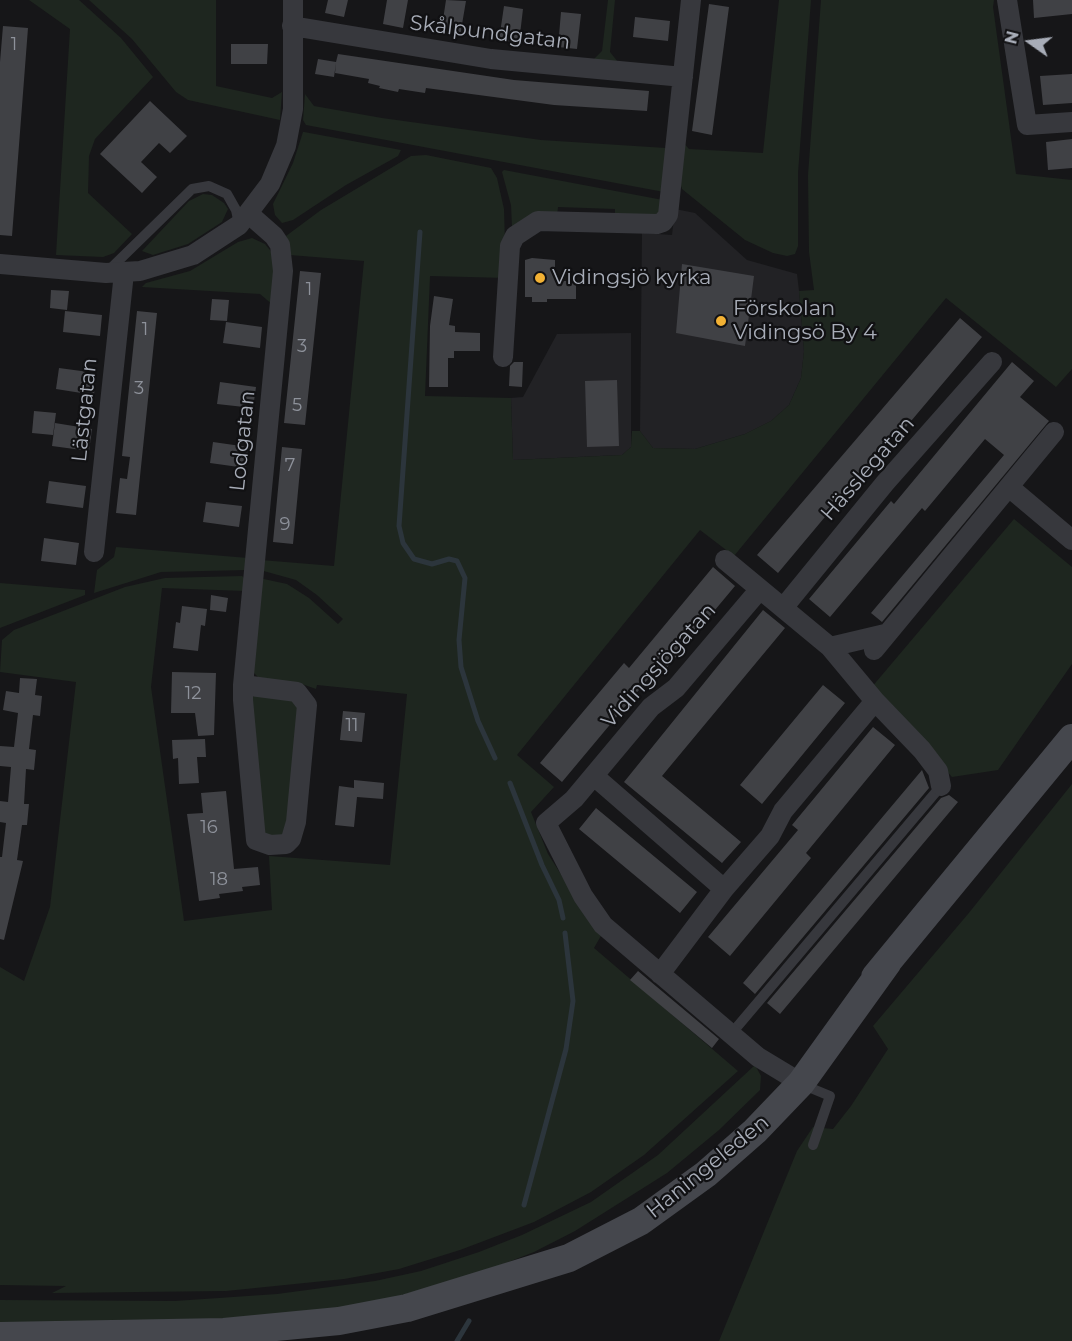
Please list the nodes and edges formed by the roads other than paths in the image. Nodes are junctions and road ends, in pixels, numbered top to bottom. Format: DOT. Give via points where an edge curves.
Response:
graph roads {
  1 [pos="292,0"];
  2 [pos="691,0"];
  3 [pos="1007,0"];
  4 [pos="292,26"];
  5 [pos="683,77"];
  6 [pos="1072,122"];
  7 [pos="244,219"];
  8 [pos="0,264"];
  9 [pos="115,273"];
  10 [pos="503,357"];
  11 [pos="992,362"];
  12 [pos="1054,432"];
  13 [pos="1009,487"];
  14 [pos="1072,540"];
  15 [pos="94,552"];
  16 [pos="725,560"];
  17 [pos="760,589"];
  18 [pos="783,608"];
  19 [pos="830,647"];
  20 [pos="243,685"];
  21 [pos="875,701"];
  22 [pos="1072,738"];
  23 [pos="1072,759"];
  24 [pos="594,776"];
  25 [pos="941,786"];
  26 [pos="965,869"];
  27 [pos="724,889"];
  28 [pos="660,974"];
  29 [pos="731,1034"];
  30 [pos="793,1079"];
  31 [pos="813,1145"];
  32 [pos="0,1336"];
  1 -- 4 [label="street"];
  2 -- 5 [label="street"];
  3 -- 6 [label="street" via="1027,125"];
  4 -- 5 [label="street, Skålpundgatan" via="491,59"];
  4 -- 7 [label="street" via="291,126 279,167"];
  5 -- 10 [label="street" via="668,215 663,222 538,221 515,236 510,246"];
  7 -- 9 [label="street" via="193,255 154,268"];
  7 -- 9 [label="lane" via="227,194 209,186 192,189"];
  7 -- 20 [label="street, Lodgatan" via="280,245 283,271"];
  8 -- 9 [label="street"];
  9 -- 15 [label="street, Lästgatan"];
  11 -- 18 [label="street, Hässlegatan" via="885,483"];
  12 -- 13 [label="street"];
  13 -- 14 [label="street"];
  13 -- 19 [label="street" via="880,642"];
  16 -- 17 [label="street"];
  17 -- 18 [label="street"];
  17 -- 24 [label="street, Vidingsjögatan" via="676,688 651,707"];
  18 -- 19 [label="street"];
  19 -- 21 [label="street"];
  20 -- 20 [label="street, Lodgatan" via="256,840 270,846 286,844 296,822 307,705 304,697 288,689"];
  21 -- 25 [label="street" via="938,771"];
  21 -- 27 [label="street"];
  22 -- 26 [label="main road, Haningeleden"];
  23 -- 26 [label="main road, Haningeleden"];
  24 -- 27 [label="street"];
  24 -- 28 [label="street, Vidingsjögatan" via="546,824 583,896 603,925"];
  25 -- 29 [label="lane"];
  26 -- 30 [label="main road, Haningeleden"];
  27 -- 28 [label="street"];
  28 -- 29 [label="street, Vidingsjögatan"];
  29 -- 30 [label="street, Vidingsjögatan"];
  30 -- 31 [label="lane" via="830,1096"];
  30 -- 32 [label="main road, Haningeleden" via="676,1175 582,1235 501,1278 407,1308 339,1322 224,1332"];
}
